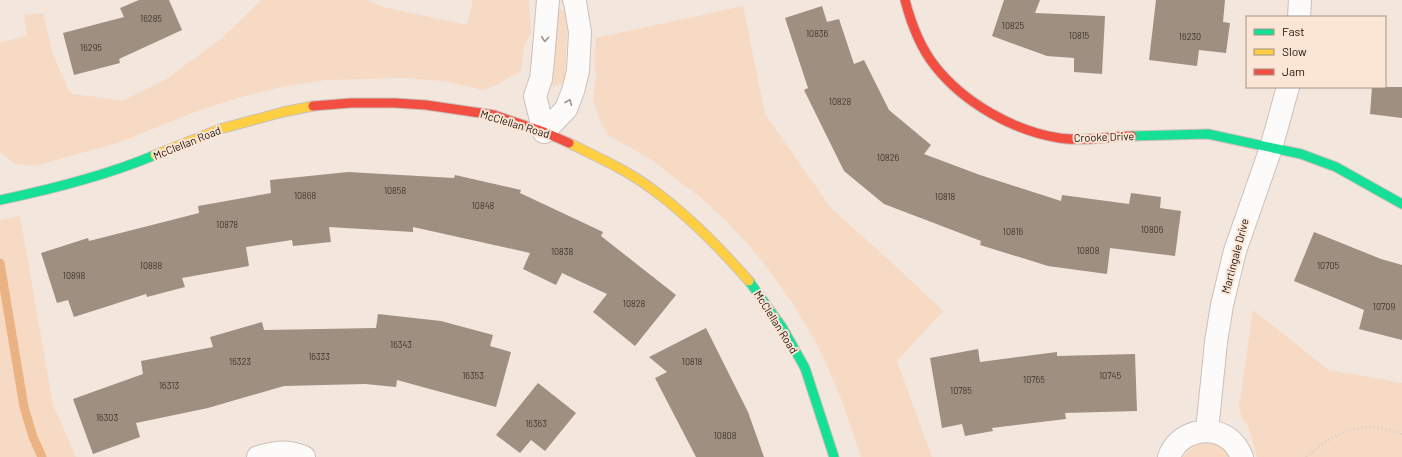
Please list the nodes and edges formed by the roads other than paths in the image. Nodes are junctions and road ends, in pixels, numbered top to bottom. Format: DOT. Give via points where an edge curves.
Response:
graph roads {
  1 [pos="548,0"];
  2 [pos="574,0"];
  3 [pos="905,0"];
  4 [pos="1300,0"];
  5 [pos="1299,16"];
  6 [pos="1288,88"];
  7 [pos="544,132"];
  8 [pos="1271,148"];
  9 [pos="0,200"];
  10 [pos="1402,204"];
  11 [pos="1207,431"];
  12 [pos="258,457"];
  13 [pos="304,457"];
  14 [pos="834,457"];
  15 [pos="1169,457"];
  16 [pos="1242,457"];
  1 -- 7 [label="street, one-way" via="541,79 535,96"];
  7 -- 2 [label="street, one-way" via="566,109 578,71 580,32"];
  3 -- 8 [label="street, Crooke Drive" via="921,43 934,65 949,82 968,98 1009,121 1036,132 1060,138 1089,140 1117,136 1205,134"];
  4 -- 5 [label="street"];
  6 -- 8 [label="street, Martingale Drive"];
  7 -- 9 [label="street, McClellan Road" via="494,115 426,105 320,105 220,129 130,166 51,189"];
  7 -- 14 [label="street, McClellan Road" via="619,168 651,188 678,208 732,261 756,288 805,368"];
  8 -- 10 [label="street, Crooke Drive" via="1301,153 1336,167"];
  8 -- 11 [label="street, Martingale Drive" via="1235,251 1222,305"];
  11 -- 15 [label="street" via="1196,432 1186,437 1177,444"];
  11 -- 16 [label="street" via="1230,439"];
  12 -- 13 [label="street" via="281,452"];
}
